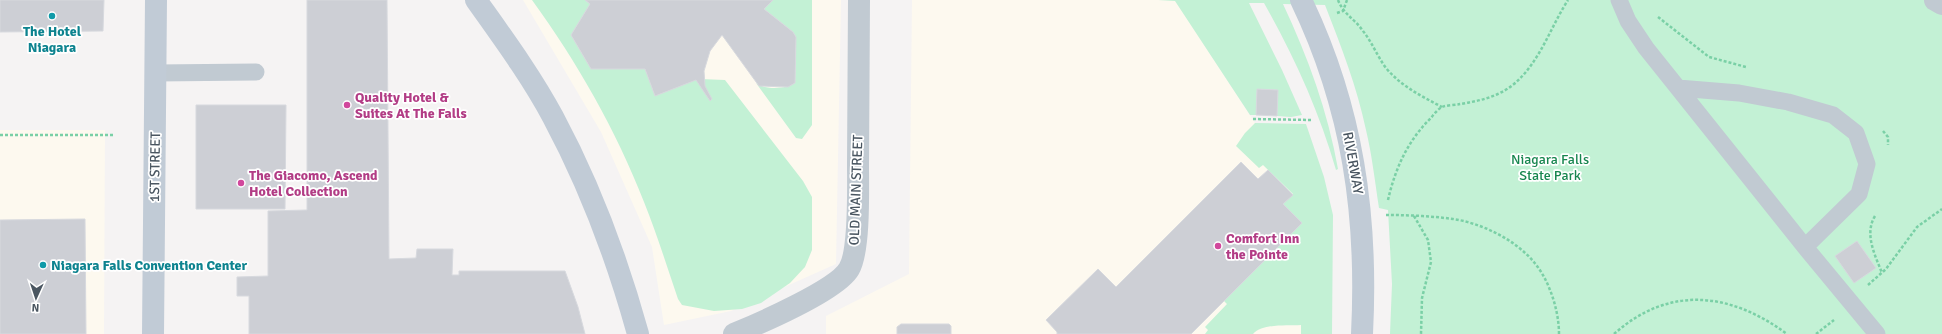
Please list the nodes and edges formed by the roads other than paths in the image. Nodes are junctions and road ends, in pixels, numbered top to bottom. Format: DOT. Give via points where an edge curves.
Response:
graph roads {
  1 [pos="156,0"];
  2 [pos="476,0"];
  3 [pos="859,0"];
  4 [pos="1301,0"];
  5 [pos="1618,0"];
  6 [pos="1935,0"];
  7 [pos="1942,4"];
  8 [pos="256,72"];
  9 [pos="156,73"];
  10 [pos="1678,88"];
  11 [pos="1805,247"];
  12 [pos="153,334"];
  13 [pos="638,334"];
  14 [pos="734,334"];
  15 [pos="1362,334"];
  16 [pos="1877,334"];
  1 -- 9 [label="main road, 1ST STREET"];
  2 -- 13 [label="main road" via="533,82 586,182 617,262"];
  3 -- 14 [label="street, OLD MAIN STREET" via="858,207 850,269 832,285"];
  4 -- 15 [label="main road, RIVERWAY" via="1328,64 1352,152 1362,228"];
  5 -- 10 [label="lane" via="1646,48"];
  6 -- 7 [label="street"];
  8 -- 9 [label="lane"];
  9 -- 12 [label="main road, 1ST STREET"];
  10 -- 11 [label="lane"];
  10 -- 11 [label="lane" via="1739,93 1788,102 1833,115 1856,133 1867,164 1859,194"];
  11 -- 16 [label="lane"];
}
